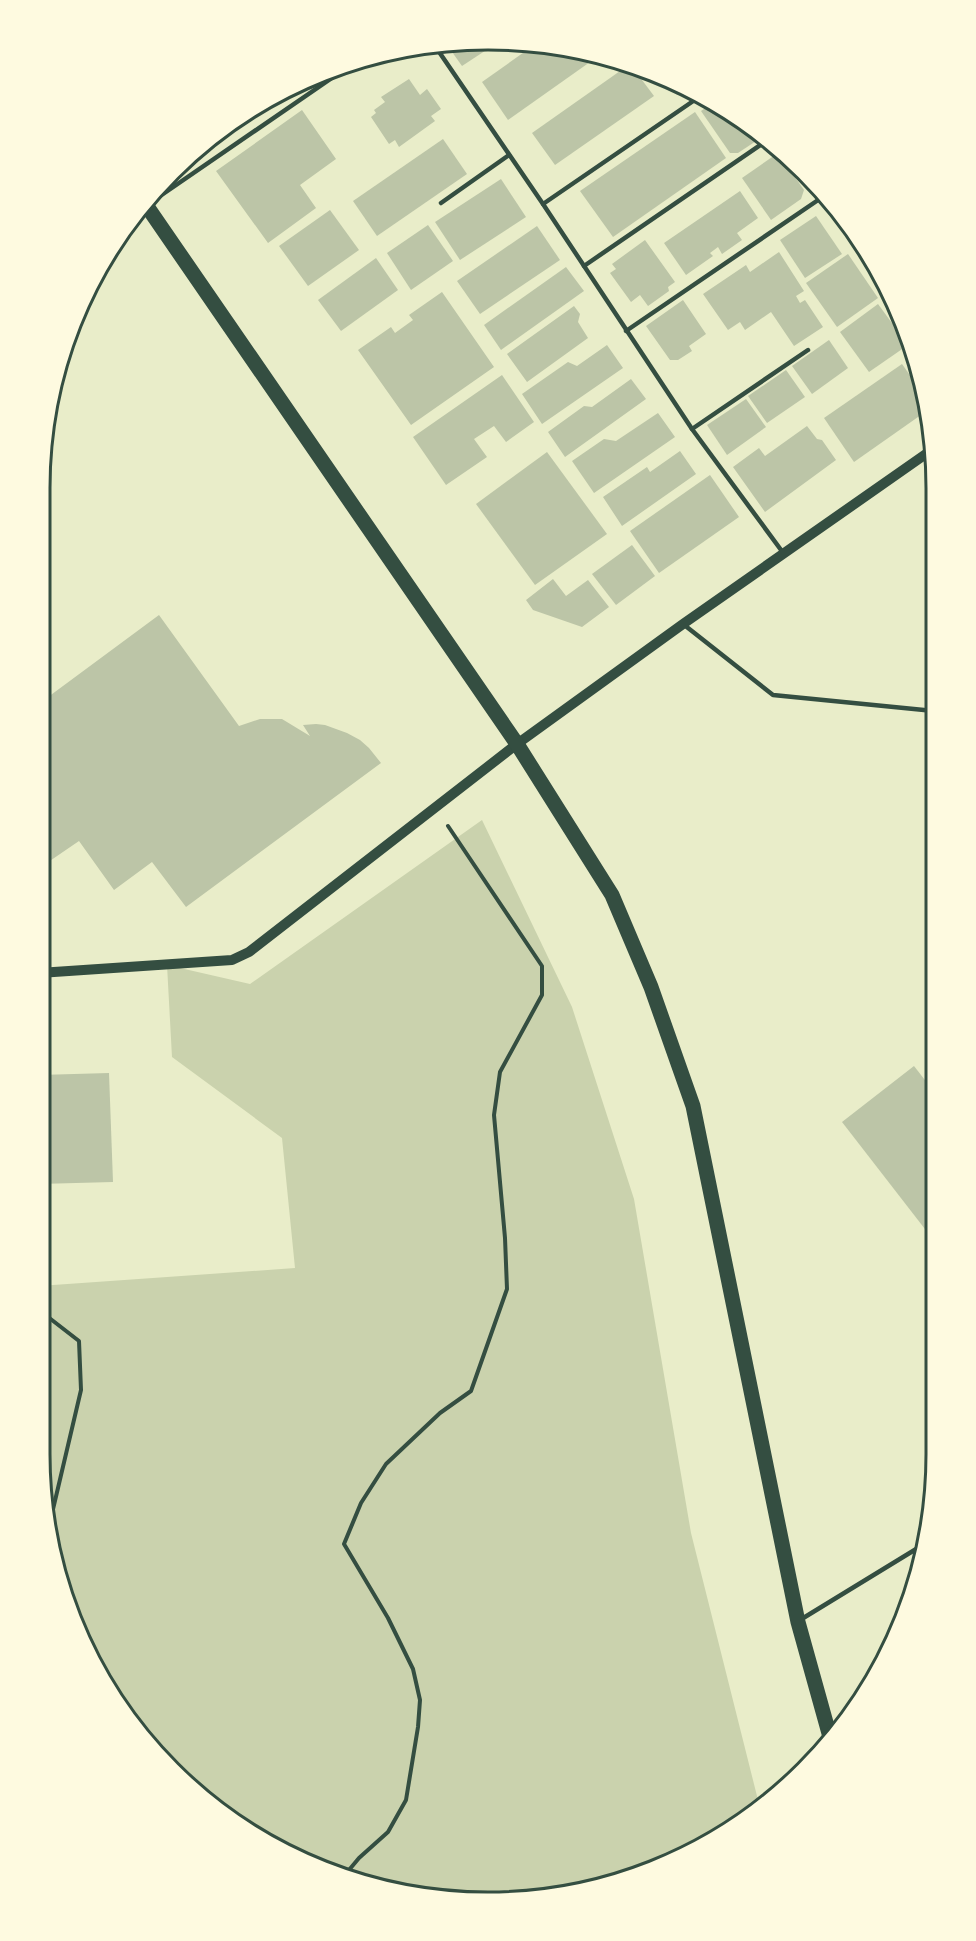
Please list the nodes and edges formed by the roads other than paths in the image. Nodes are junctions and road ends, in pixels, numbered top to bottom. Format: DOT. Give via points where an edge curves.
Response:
graph roads {
  1 [pos="440,52"];
  2 [pos="329,80"];
  3 [pos="693,101"];
  4 [pos="761,145"];
  5 [pos="509,155"];
  6 [pos="168,188"];
  7 [pos="819,200"];
  8 [pos="441,203"];
  9 [pos="543,204"];
  10 [pos="149,210"];
  11 [pos="584,266"];
  12 [pos="626,331"];
  13 [pos="808,350"];
  14 [pos="692,429"];
  15 [pos="925,454"];
  16 [pos="784,554"];
  17 [pos="683,624"];
  18 [pos="926,710"];
  19 [pos="517,744"];
  20 [pos="50,972"];
  21 [pos="916,1549"];
  22 [pos="798,1622"];
  23 [pos="828,1730"];
  1 -- 5 [label="lane"];
  2 -- 6 [label="lane"];
  3 -- 9 [label="lane"];
  4 -- 11 [label="lane"];
  5 -- 8 [label="lane"];
  5 -- 9 [label="lane"];
  7 -- 12 [label="lane"];
  9 -- 11 [label="lane"];
  10 -- 19 [label="main road"];
  11 -- 12 [label="lane"];
  12 -- 14 [label="lane"];
  13 -- 14 [label="lane"];
  14 -- 16 [label="lane"];
  15 -- 16 [label="street"];
  16 -- 17 [label="street"];
  17 -- 18 [label="lane" via="773,695"];
  17 -- 19 [label="street"];
  19 -- 20 [label="street" via="249,952 232,960"];
  19 -- 22 [label="main road" via="612,895 651,987 693,1106"];
  21 -- 22 [label="lane"];
  22 -- 23 [label="main road"];
}
